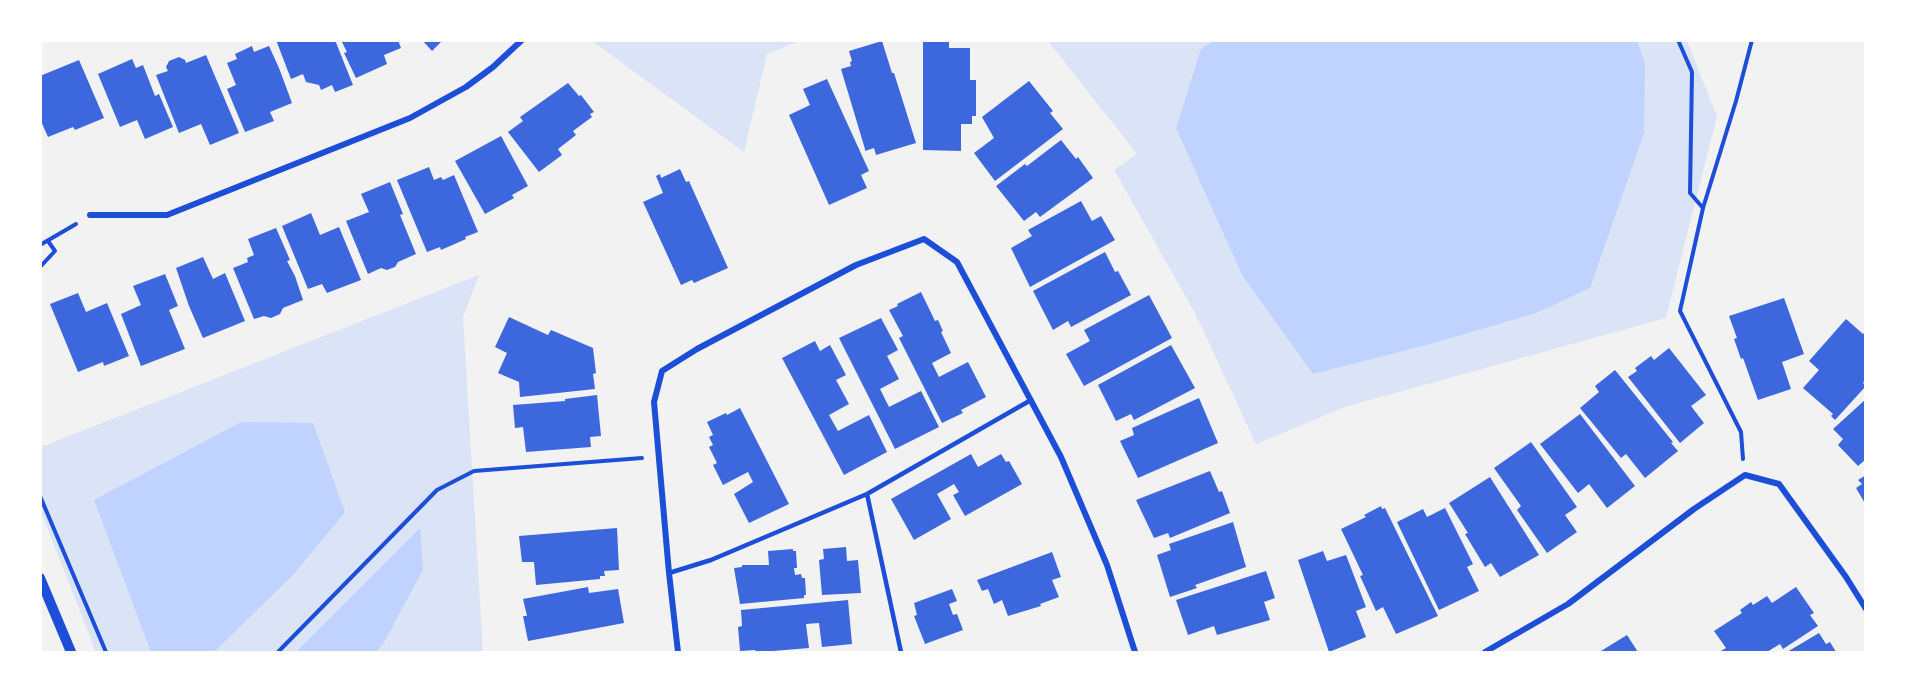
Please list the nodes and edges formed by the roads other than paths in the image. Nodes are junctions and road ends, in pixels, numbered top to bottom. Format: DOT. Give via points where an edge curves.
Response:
graph roads {
  1 [pos="522,40"];
  2 [pos="90,215"];
  3 [pos="1031,400"];
  4 [pos="867,494"];
  5 [pos="669,573"];
  6 [pos="40,578"];
  7 [pos="1866,609"];
  8 [pos="70,652"];
  9 [pos="678,652"];
  10 [pos="901,652"];
  11 [pos="1135,652"];
  12 [pos="1485,652"];
  1 -- 2 [label="street" via="466,87 410,118 167,215"];
  3 -- 4 [label="lane"];
  3 -- 5 [label="street" via="957,262 924,239 856,265 662,371 654,402"];
  3 -- 11 [label="street" via="1061,457 1107,565"];
  4 -- 5 [label="lane" via="711,560"];
  4 -- 10 [label="lane"];
  5 -- 9 [label="street"];
  6 -- 8 [label="street"];
  7 -- 12 [label="street" via="1779,484 1745,475 1694,508 1568,604"];
}
